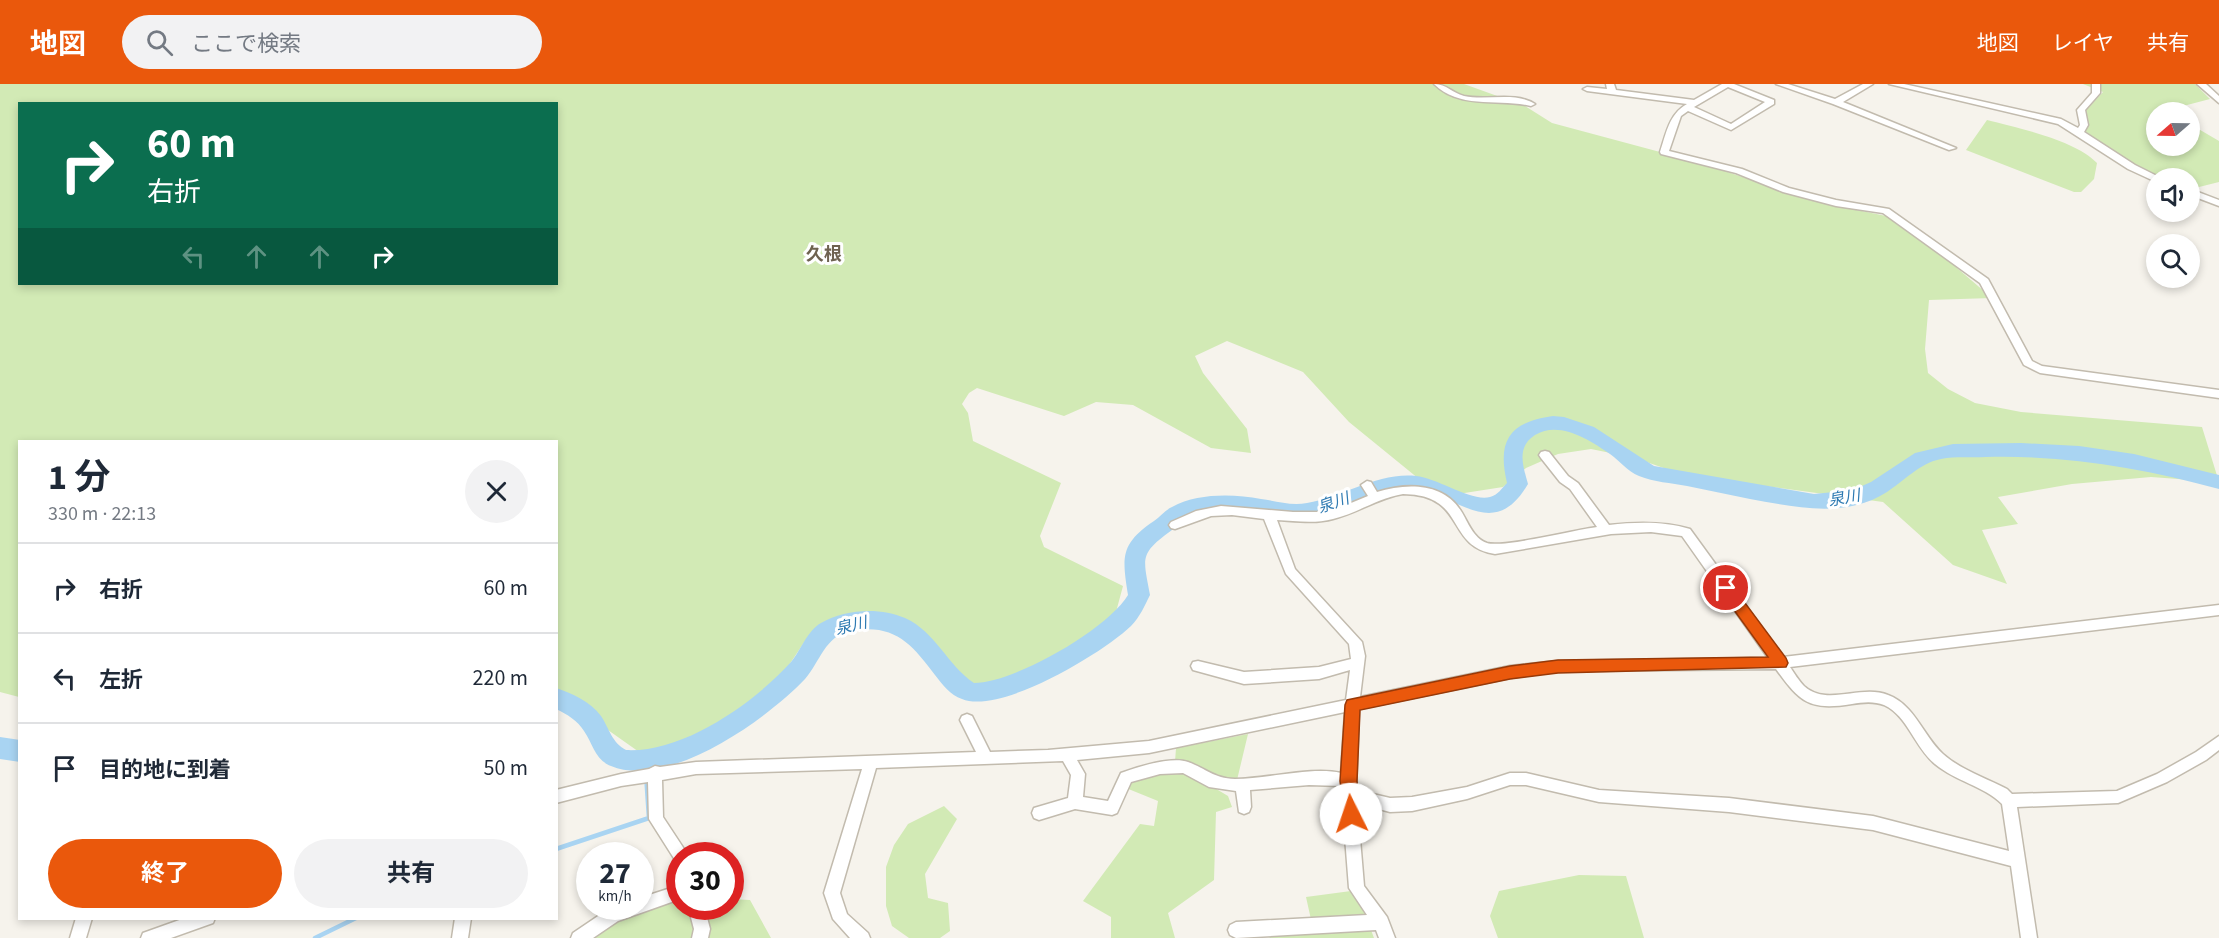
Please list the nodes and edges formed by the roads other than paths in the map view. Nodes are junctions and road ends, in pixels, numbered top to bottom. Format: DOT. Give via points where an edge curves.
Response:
graph roads {
  1 [pos="1438,84"];
  2 [pos="1704,84"];
  3 [pos="1780,84"];
  4 [pos="1869,84"];
  5 [pos="1893,84"];
  6 [pos="2096,84"];
  7 [pos="2201,84"];
  8 [pos="1726,85"];
  9 [pos="1611,88"];
  10 [pos="1587,89"];
  11 [pos="2219,101"];
  12 [pos="1836,102"];
  13 [pos="1531,104"];
  14 [pos="1691,105"];
  15 [pos="2080,132"];
  16 [pos="1952,148"];
  17 [pos="2146,174"];
  18 [pos="2200,195"];
  19 [pos="2219,202"];
  20 [pos="2219,394"];
  21 [pos="1545,455"];
  22 [pos="1269,515"];
  23 [pos="1175,525"];
  24 [pos="1606,531"];
  25 [pos="2219,610"];
  26 [pos="1357,663"];
  27 [pos="1780,663"];
  28 [pos="1198,666"];
  29 [pos="1352,705"];
  30 [pos="967,720"];
  31 [pos="2219,742"];
  32 [pos="1067,755"];
  33 [pos="986,758"];
  34 [pos="871,761"];
  35 [pos="655,772"];
  36 [pos="1243,785"];
  37 [pos="1349,788"];
  38 [pos="558,796"];
  39 [pos="2009,801"];
  40 [pos="1075,802"];
  41 [pos="1244,807"];
  42 [pos="1039,813"];
  43 [pos="671,842"];
  44 [pos="2016,860"];
  45 [pos="83,920"];
  46 [pos="201,920"];
  47 [pos="463,920"];
  48 [pos="606,920"];
  49 [pos="700,920"];
  50 [pos="1381,922"];
  51 [pos="1236,930"];
  52 [pos="78,938"];
  53 [pos="149,938"];
  54 [pos="460,938"];
  55 [pos="579,938"];
  56 [pos="700,938"];
  57 [pos="862,938"];
  58 [pos="1387,938"];
  59 [pos="2029,938"];
  1 -- 13 [label="street" via="1461,99 1505,98"];
  2 -- 8 [label="street"];
  3 -- 12 [label="street"];
  4 -- 12 [label="street"];
  5 -- 15 [label="street" via="2061,122"];
  6 -- 15 [label="street" via="2096,93 2081,110 2084,125"];
  7 -- 11 [label="street"];
  8 -- 14 [label="street"];
  8 -- 14 [label="street" via="1771,102 1731,127"];
  9 -- 10 [label="street"];
  9 -- 14 [label="street"];
  12 -- 16 [label="street"];
  14 -- 20 [label="street" via="1677,116 1664,152 1722,166 1786,190 1886,211 1984,281 2028,363 2053,373 2103,376"];
  15 -- 17 [label="street" via="2128,167"];
  18 -- 19 [label="street"];
  21 -- 24 [label="street" via="1574,486"];
  22 -- 23 [label="street" via="1226,509 1200,512"];
  22 -- 24 [label="street" via="1323,517 1335,514 1371,490 1397,490 1430,493 1444,499 1474,541 1494,549"];
  22 -- 26 [label="street" via="1290,571 1355,642"];
  24 -- 27 [label="street" via="1671,527 1686,532"];
  25 -- 27 [label="street"];
  26 -- 28 [label="street" via="1319,673 1244,678"];
  26 -- 29 [label="street"];
  27 -- 29 [label="street" via="1558,666 1510,672"];
  27 -- 39 [label="street" via="1799,690 1811,699 1829,702 1873,697 1894,704 1939,760"];
  29 -- 32 [label="street" via="1149,747"];
  29 -- 37 [label="street"];
  30 -- 33 [label="street"];
  31 -- 39 [label="street" via="2162,778 2118,797"];
  32 -- 33 [label="street"];
  32 -- 40 [label="street" via="1078,774"];
  33 -- 34 [label="street"];
  34 -- 35 [label="street"];
  34 -- 57 [label="street" via="832,893 840,919"];
  35 -- 38 [label="street"];
  35 -- 43 [label="street" via="656,819"];
  36 -- 37 [label="street" via="1336,778"];
  36 -- 40 [label="street" via="1209,781 1185,767 1160,768 1126,777 1112,808"];
  36 -- 41 [label="street"];
  37 -- 44 [label="street" via="1390,805 1412,804 1510,779 1526,779 1599,796 1873,823"];
  37 -- 50 [label="street" via="1357,888"];
  39 -- 44 [label="street"];
  40 -- 42 [label="street"];
  44 -- 59 [label="street"];
  45 -- 52 [label="street"];
  46 -- 53 [label="street"];
  47 -- 54 [label="street"];
  48 -- 55 [label="street"];
  49 -- 56 [label="street"];
  50 -- 51 [label="street"];
  50 -- 58 [label="street"];
}
